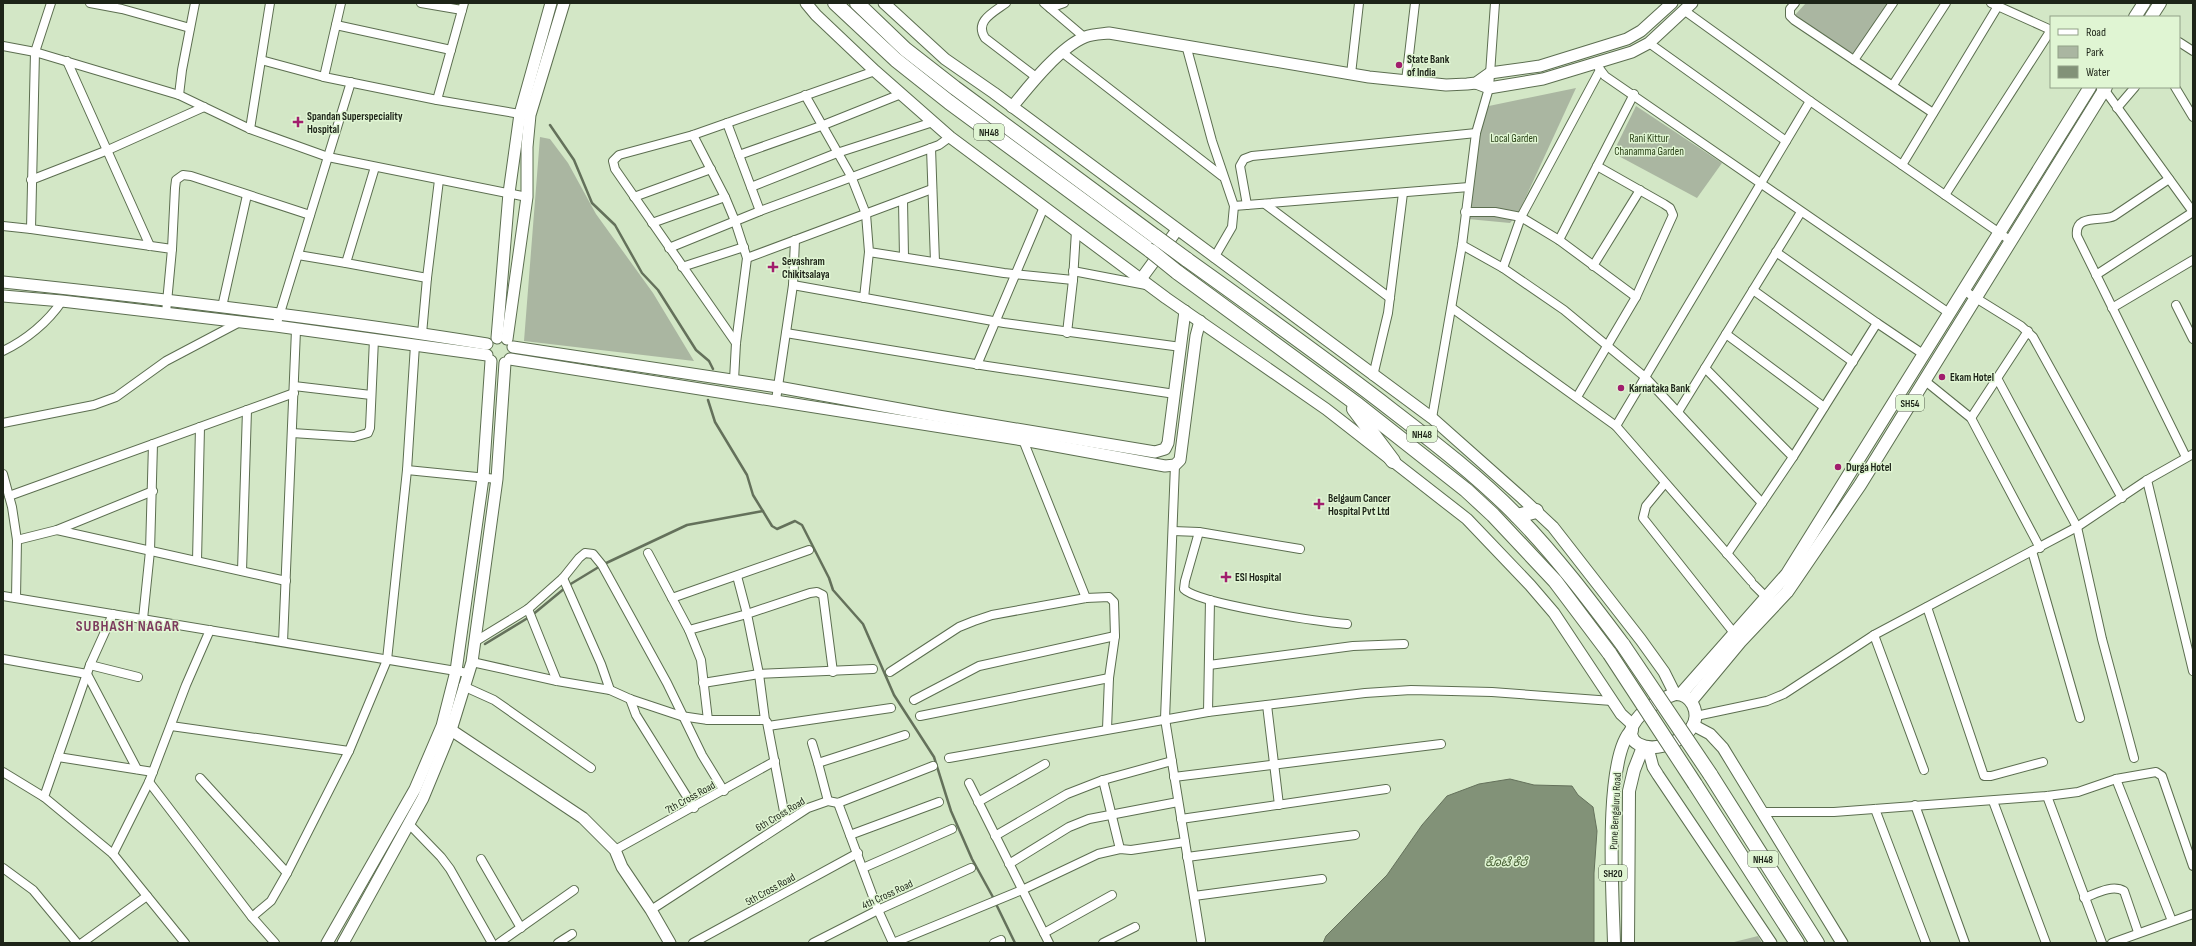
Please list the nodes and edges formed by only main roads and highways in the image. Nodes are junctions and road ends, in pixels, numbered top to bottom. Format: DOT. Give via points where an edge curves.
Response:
graph roads {
  1 [pos="835,3"];
  2 [pos="857,3"];
  3 [pos="2144,3"];
  4 [pos="2136,16"];
  5 [pos="2089,88"];
  6 [pos="2103,88"];
  7 [pos="1902,390"];
  8 [pos="1342,393"];
  9 [pos="1914,397"];
  10 [pos="1394,461"];
  11 [pos="1536,511"];
  12 [pos="1517,516"];
  13 [pos="1815,541"];
  14 [pos="1771,602"];
  15 [pos="1678,694"];
  16 [pos="1691,701"];
  17 [pos="1633,727"];
  18 [pos="1645,748"];
  19 [pos="1614,943"];
  20 [pos="1628,943"];
  21 [pos="1797,943"];
  22 [pos="1817,943"];
  1 -- 8 [label="highway, NH48, bridge" via="896,60 949,102"];
  2 -- 12 [label="highway, NH48, bridge" via="905,49 1186,259 1348,376 1430,440"];
  3 -- 4 [label="main road"];
  5 -- 7 [label="main road, SH54"];
  6 -- 9 [label="main road, SH54"];
  7 -- 9 [label="main road"];
  7 -- 13 [label="main road, SH54"];
  8 -- 10 [label="highway"];
  8 -- 21 [label="highway, NH48, bridge" via="1431,462 1493,515 1555,582 1610,654"];
  9 -- 13 [label="main road, SH54"];
  11 -- 12 [label="highway"];
  12 -- 22 [label="highway, NH48, bridge" via="1572,579 1623,645 1710,774"];
  13 -- 14 [label="main road, SH54" via="1787,574"];
  14 -- 15 [label="main road, SH54" via="1734,633"];
  14 -- 16 [label="main road, SH54"];
  15 -- 16 [label="main road"];
  15 -- 17 [label="main road" via="1662,699 1651,707"];
  16 -- 18 [label="main road" via="1695,721 1682,737"];
  17 -- 18 [label="main road" via="1635,740"];
  17 -- 19 [label="main road, Pune Bengaluru Road / SH20" via="1621,748 1616,771 1613,844"];
  18 -- 20 [label="main road, Pune Bengaluru Road / SH20" via="1634,770 1629,791"];
}
